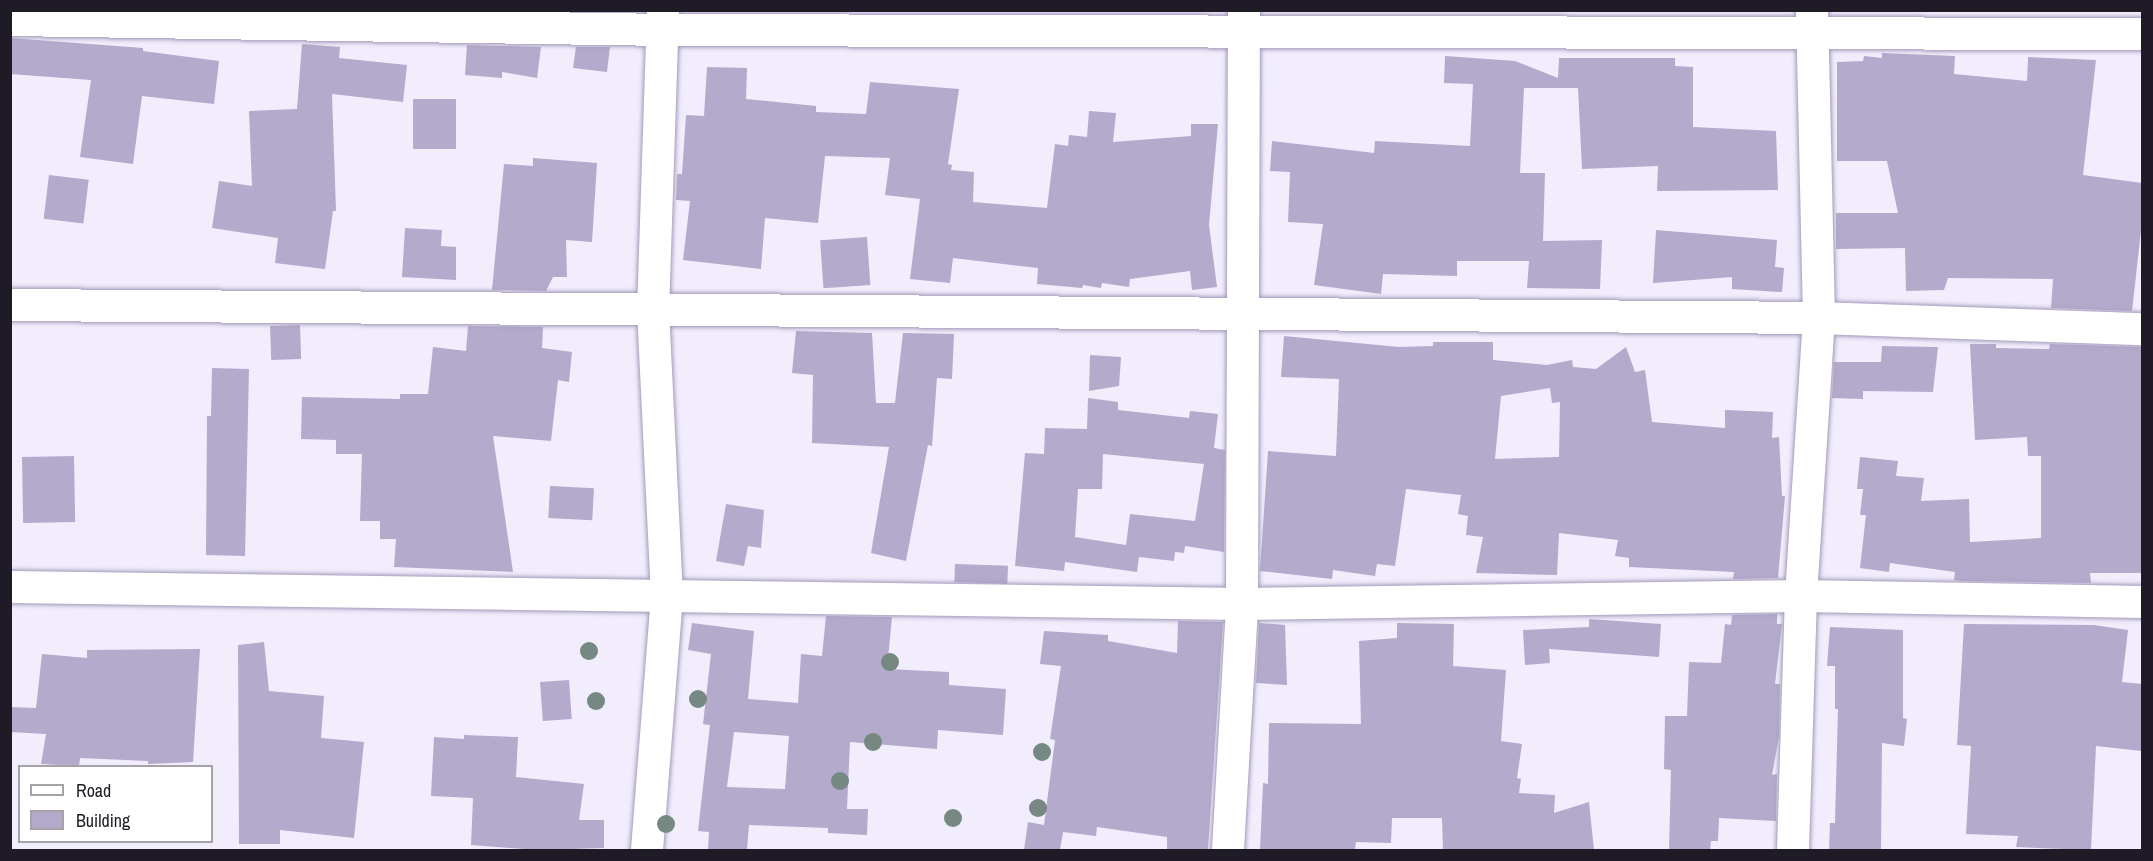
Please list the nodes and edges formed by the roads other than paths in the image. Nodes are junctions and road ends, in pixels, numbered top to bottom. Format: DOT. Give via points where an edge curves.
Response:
graph roads {
  1 [pos="10,20"];
  2 [pos="663,20"];
  3 [pos="1244,21"];
  4 [pos="1812,22"];
  5 [pos="2142,34"];
  6 [pos="10,305"];
  7 [pos="653,312"];
  8 [pos="1243,313"];
  9 [pos="1818,318"];
  10 [pos="2142,328"];
  11 [pos="10,587"];
  12 [pos="667,596"];
  13 [pos="1802,596"];
  14 [pos="2142,602"];
  15 [pos="1242,604"];
  16 [pos="647,850"];
  17 [pos="1228,850"];
  18 [pos="1792,850"];
  1 -- 2 [label="street"];
  2 -- 3 [label="street"];
  2 -- 7 [label="street"];
  3 -- 4 [label="street" via="1487,29"];
  3 -- 8 [label="street"];
  4 -- 5 [label="street"];
  4 -- 9 [label="street"];
  6 -- 7 [label="street"];
  7 -- 8 [label="street"];
  7 -- 12 [label="street"];
  8 -- 9 [label="street"];
  8 -- 15 [label="street"];
  9 -- 10 [label="street"];
  9 -- 13 [label="street"];
  11 -- 12 [label="street"];
  12 -- 15 [label="street"];
  12 -- 16 [label="street"];
  13 -- 14 [label="street"];
  13 -- 15 [label="street"];
  13 -- 18 [label="street"];
  15 -- 17 [label="street"];
}
